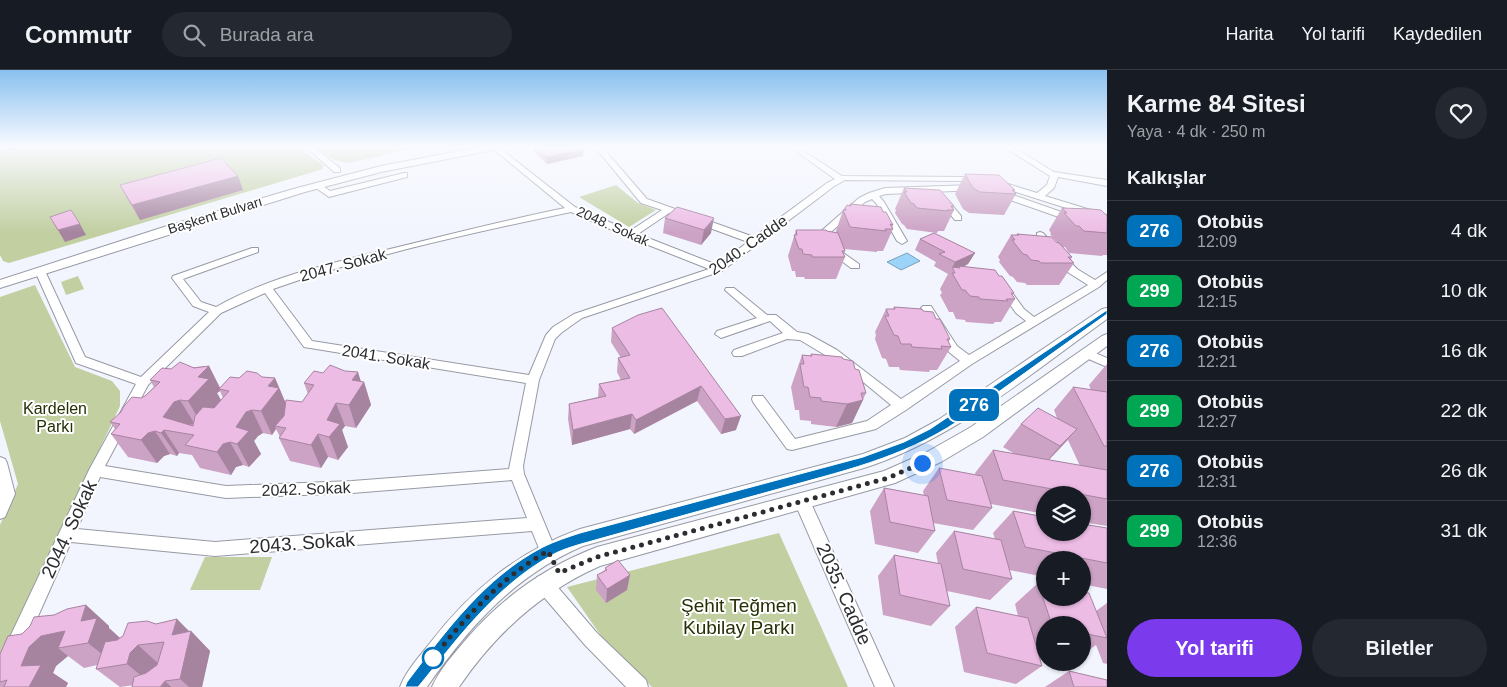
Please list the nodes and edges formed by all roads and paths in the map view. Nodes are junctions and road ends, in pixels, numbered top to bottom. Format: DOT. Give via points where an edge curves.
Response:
graph roads {
  1 [pos="317,176"];
  2 [pos="353,176"];
  3 [pos="401,176"];
  4 [pos="531,176"];
  5 [pos="623,176"];
  6 [pos="836,176"];
  7 [pos="1054,176"];
  8 [pos="1064,176"];
  9 [pos="841,179"];
  10 [pos="1107,184"];
  11 [pos="317,186"];
  12 [pos="934,190"];
  13 [pos="1039,196"];
  14 [pos="874,197"];
  15 [pos="916,199"];
  16 [pos="1055,201"];
  17 [pos="1039,208"];
  18 [pos="572,209"];
  19 [pos="668,210"];
  20 [pos="1049,212"];
  21 [pos="842,218"];
  22 [pos="958,218"];
  23 [pos="1107,218"];
  24 [pos="859,219"];
  25 [pos="1107,230"];
  26 [pos="631,235"];
  27 [pos="1040,235"];
  28 [pos="756,241"];
  29 [pos="902,241"];
  30 [pos="255,250"];
  31 [pos="855,266"];
  32 [pos="718,268"];
  33 [pos="40,271"];
  34 [pos="0,273"];
  35 [pos="1107,275"];
  36 [pos="999,283"];
  37 [pos="0,284"];
  38 [pos="1095,285"];
  39 [pos="267,288"];
  40 [pos="730,290"];
  41 [pos="927,308"];
  42 [pos="217,311"];
  43 [pos="1107,312"];
  44 [pos="765,320"];
  45 [pos="1034,322"];
  46 [pos="721,334"];
  47 [pos="793,335"];
  48 [pos="1107,339"];
  49 [pos="738,353"];
  50 [pos="1088,354"];
  51 [pos="968,361"];
  52 [pos="1107,364"];
  53 [pos="533,380"];
  54 [pos="143,382"];
  55 [pos="758,399"];
  56 [pos="901,407"];
  57 [pos="0,463"];
  58 [pos="96,470"];
  59 [pos="517,474"];
  60 [pos="4,489"];
  61 [pos="802,501"];
  62 [pos="0,512"];
  63 [pos="537,524"];
  64 [pos="66,535"];
  65 [pos="548,551"];
  66 [pos="551,578"];
  67 [pos="0,679"];
  68 [pos="412,687"];
  69 [pos="444,687"];
  70 [pos="639,687"];
  71 [pos="885,687"];
  1 -- 34 [label="main road, Başkent Bulvarı" via="195,210"];
  2 -- 11 [label="main road, Başkent Bulvarı"];
  3 -- 11 [label="street" via="329,194"];
  4 -- 18 [label="street, 2048. Sokak"];
  5 -- 19 [label="street" via="642,199"];
  6 -- 9 [label="street"];
  7 -- 13 [label="street" via="1051,186"];
  8 -- 10 [label="street"];
  9 -- 13 [label="street, 2040. Cadde" via="983,180"];
  9 -- 28 [label="street, 2040. Cadde"];
  11 -- 33 [label="main road, Başkent Bulvarı"];
  12 -- 14 [label="street" via="885,190"];
  12 -- 17 [label="street" via="959,187 986,190"];
  12 -- 22 [label="street"];
  13 -- 16 [label="street, 2040. Cadde"];
  14 -- 15 [label="street"];
  14 -- 21 [label="street" via="862,200"];
  14 -- 29 [label="street"];
  16 -- 17 [label="street"];
  16 -- 20 [label="street"];
  16 -- 23 [label="street, 2040. Cadde"];
  17 -- 20 [label="street"];
  18 -- 26 [label="street, 2048. Sokak"];
  18 -- 39 [label="street, 2047. Sokak" via="322,269"];
  19 -- 26 [label="street"];
  19 -- 28 [label="street"];
  20 -- 25 [label="street"];
  21 -- 24 [label="street"];
  21 -- 31 [label="street" via="817,239"];
  26 -- 32 [label="street, 2048. Sokak"];
  27 -- 38 [label="street" via="1077,275"];
  28 -- 32 [label="street, 2040. Cadde"];
  30 -- 42 [label="street" via="177,278 192,300"];
  32 -- 53 [label="street, 2040. Cadde" via="566,323 550,338"];
  33 -- 37 [label="main road, Başkent Bulvarı"];
  33 -- 54 [label="street" via="80,360"];
  35 -- 38 [label="street"];
  36 -- 45 [label="street" via="1020,311"];
  38 -- 45 [label="street"];
  39 -- 42 [label="street, 2047. Sokak"];
  39 -- 53 [label="street, 2041. Sokak" via="308,344"];
  40 -- 44 [label="street"];
  41 -- 51 [label="street" via="953,349"];
  42 -- 54 [label="street, 2047. Sokak"];
  43 -- 65 [label="main road" via="955,418 908,445 864,461 580,538"];
  44 -- 46 [label="street"];
  44 -- 47 [label="street" via="772,317"];
  45 -- 51 [label="street"];
  47 -- 49 [label="street"];
  47 -- 56 [label="street" via="804,337 836,355"];
  48 -- 50 [label="main road"];
  50 -- 52 [label="street"];
  50 -- 61 [label="main road" via="977,432 934,457 888,478"];
  51 -- 56 [label="street"];
  53 -- 59 [label="street, 2040. Cadde" via="517,458"];
  54 -- 58 [label="street, 2044. Sokak"];
  55 -- 56 [label="street" via="792,445 871,425"];
  57 -- 60 [label="street"];
  58 -- 59 [label="street, 2042. Sokak" via="226,492 352,487"];
  58 -- 64 [label="street, 2044. Sokak"];
  59 -- 63 [label="street, 2040. Cadde"];
  60 -- 62 [label="street" via="6,501"];
  61 -- 66 [label="main road" via="597,557"];
  61 -- 71 [label="street, 2035. Cadde"];
  63 -- 64 [label="street, 2043. Sokak" via="215,549"];
  63 -- 65 [label="street, 2040. Cadde"];
  64 -- 67 [label="street, 2044. Sokak"];
  65 -- 66 [label="main road"];
  65 -- 68 [label="main road" via="486,598 457,628"];
  66 -- 69 [label="main road" via="510,610 482,638"];
  66 -- 70 [label="street" via="592,639"];
}
